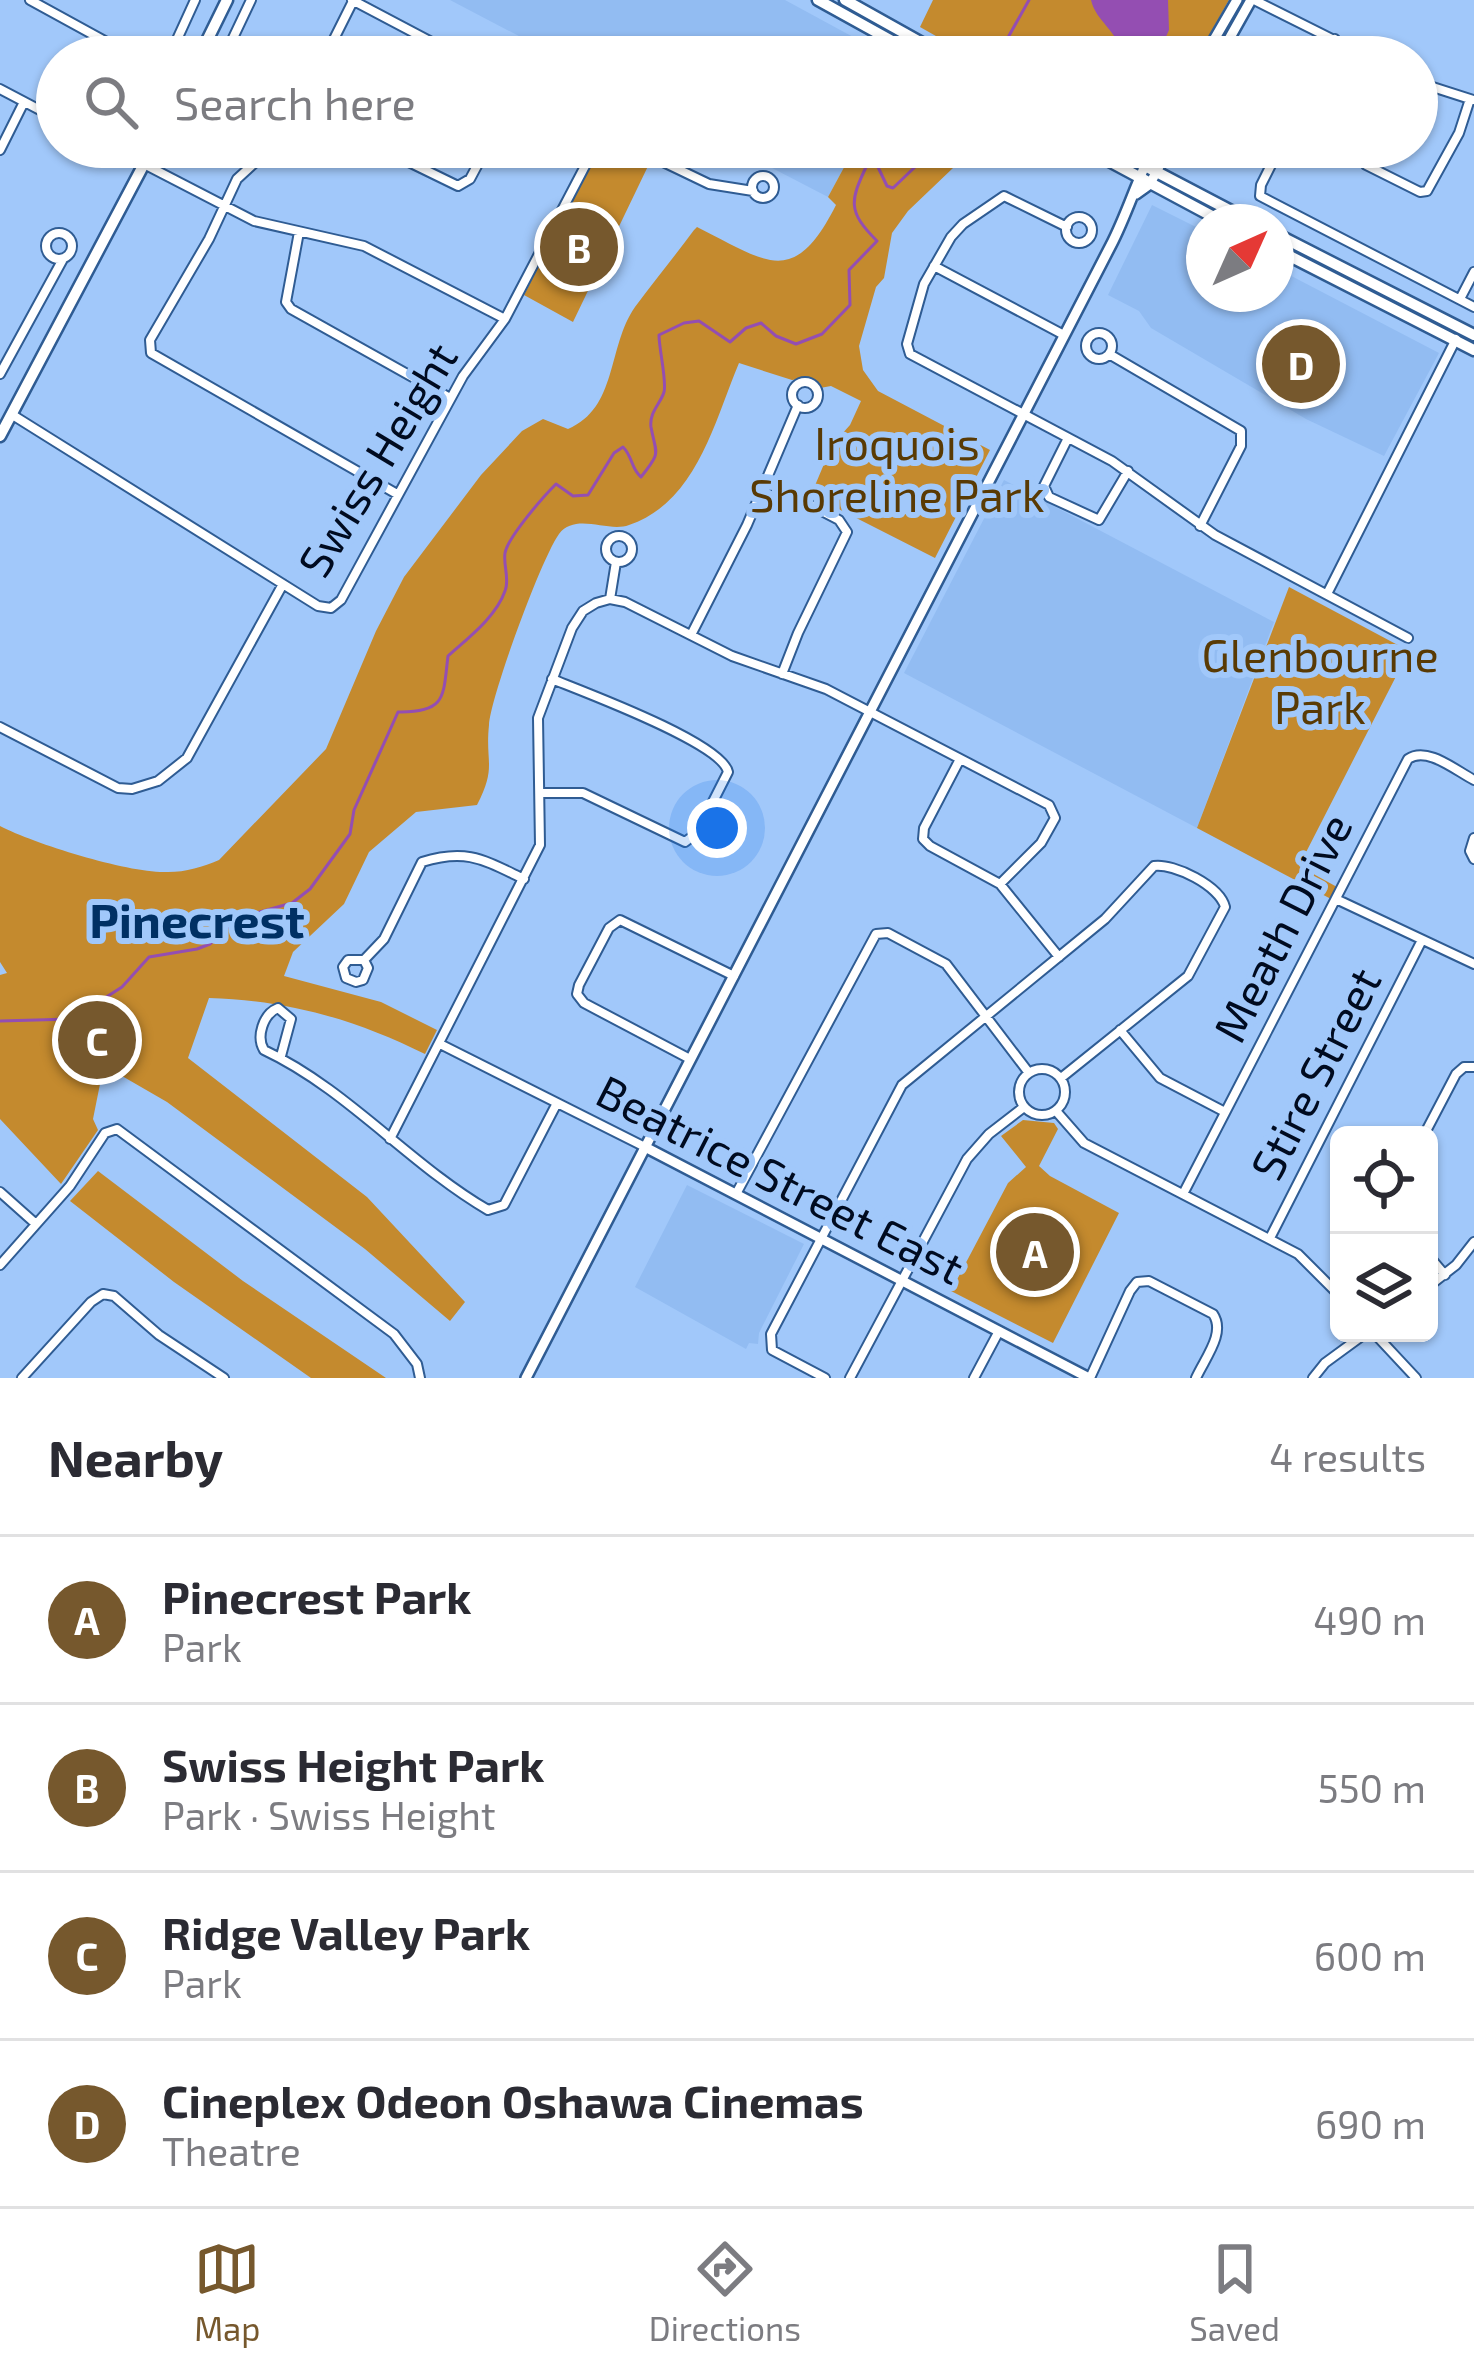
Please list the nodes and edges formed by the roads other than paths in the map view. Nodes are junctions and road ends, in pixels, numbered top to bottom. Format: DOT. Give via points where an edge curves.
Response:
graph roads {
  1 [pos="29,0"];
  2 [pos="195,0"];
  3 [pos="227,0"];
  4 [pos="251,0"];
  5 [pos="353,0"];
  6 [pos="818,0"];
  7 [pos="845,0"];
  8 [pos="1237,0"];
  9 [pos="1252,0"];
  10 [pos="95,36"];
  11 [pos="179,36"];
  12 [pos="209,36"];
  13 [pos="233,36"];
  14 [pos="336,36"];
  15 [pos="421,36"];
  16 [pos="883,36"];
  17 [pos="909,36"];
  18 [pos="1216,36"];
  19 [pos="1231,36"];
  20 [pos="1329,36"];
  21 [pos="0,89"];
  22 [pos="1438,89"];
  23 [pos="1472,100"];
  24 [pos="24,102"];
  25 [pos="36,108"];
  26 [pos="0,150"];
  27 [pos="142,168"];
  28 [pos="152,168"];
  29 [pos="249,168"];
  30 [pos="421,168"];
  31 [pos="476,168"];
  32 [pos="584,168"];
  33 [pos="676,168"];
  34 [pos="1130,168"];
  35 [pos="1137,168"];
  36 [pos="1148,168"];
  37 [pos="1152,168"];
  38 [pos="1270,168"];
  39 [pos="1372,168"];
  40 [pos="1146,175"];
  41 [pos="753,191"];
  42 [pos="1194,204"];
  43 [pos="1211,204"];
  44 [pos="226,206"];
  45 [pos="1067,227"];
  46 [pos="298,232"];
  47 [pos="1294,243"];
  48 [pos="1294,258"];
  49 [pos="63,259"];
  50 [pos="934,266"];
  51 [pos="1474,272"];
  52 [pos="1460,299"];
  53 [pos="1474,307"];
  54 [pos="505,319"];
  55 [pos="1462,328"];
  56 [pos="1064,335"];
  57 [pos="1474,335"];
  58 [pos="1456,341"];
  59 [pos="1474,350"];
  60 [pos="1109,354"];
  61 [pos="0,374"];
  62 [pos="450,398"];
  63 [pos="798,405"];
  64 [pos="11,414"];
  65 [pos="1023,415"];
  66 [pos="0,436"];
  67 [pos="1068,438"];
  68 [pos="1128,471"];
  69 [pos="766,482"];
  70 [pos="397,494"];
  71 [pos="1200,526"];
  72 [pos="616,562"];
  73 [pos="283,584"];
  74 [pos="1327,594"];
  75 [pos="610,599"];
  76 [pos="691,634"];
  77 [pos="1408,638"];
  78 [pos="782,674"];
  79 [pos="552,679"];
  80 [pos="869,712"];
  81 [pos="0,727"];
  82 [pos="959,759"];
  83 [pos="1474,780"];
  84 [pos="541,793"];
  85 [pos="1474,838"];
  86 [pos="1474,859"];
  87 [pos="524,879"];
  88 [pos="1000,884"];
  89 [pos="1336,899"];
  90 [pos="1422,940"];
  91 [pos="1058,957"];
  92 [pos="364,960"];
  93 [pos="1474,964"];
  94 [pos="734,976"];
  95 [pos="986,1016"];
  96 [pos="1120,1030"];
  97 [pos="440,1044"];
  98 [pos="281,1056"];
  99 [pos="690,1059"];
  100 [pos="1474,1067"];
  101 [pos="1028,1073"];
  102 [pos="1061,1078"];
  103 [pos="556,1103"];
  104 [pos="1024,1107"];
  105 [pos="1056,1111"];
  106 [pos="1225,1112"];
  107 [pos="1429,1126"];
  108 [pos="390,1139"];
  109 [pos="645,1148"];
  110 [pos="0,1192"];
  111 [pos="736,1194"];
  112 [pos="1183,1194"];
  113 [pos="36,1224"];
  114 [pos="821,1238"];
  115 [pos="1270,1239"];
  116 [pos="1474,1242"];
  117 [pos="0,1265"];
  118 [pos="1438,1267"];
  119 [pos="1445,1275"];
  120 [pos="903,1280"];
  121 [pos="1438,1280"];
  122 [pos="1330,1285"];
  123 [pos="999,1330"];
  124 [pos="1356,1342"];
  125 [pos="1379,1342"];
  126 [pos="22,1378"];
  127 [pos="224,1378"];
  128 [pos="420,1378"];
  129 [pos="526,1378"];
  130 [pos="824,1378"];
  131 [pos="850,1378"];
  132 [pos="974,1378"];
  133 [pos="1089,1378"];
  134 [pos="1196,1378"];
  135 [pos="1313,1378"];
  136 [pos="1416,1378"];
  1 -- 10 [label="street"];
  2 -- 11 [label="street"];
  3 -- 12 [label="main road"];
  4 -- 13 [label="street"];
  5 -- 14 [label="street"];
  5 -- 15 [label="street"];
  6 -- 16 [label="main road"];
  7 -- 17 [label="main road"];
  8 -- 18 [label="street"];
  9 -- 19 [label="street"];
  9 -- 20 [label="street"];
  21 -- 24 [label="street"];
  22 -- 23 [label="street"];
  23 -- 39 [label="street" via="1427,191"];
  24 -- 25 [label="street"];
  24 -- 26 [label="street"];
  27 -- 64 [label="main road"];
  28 -- 44 [label="street"];
  29 -- 44 [label="street"];
  30 -- 31 [label="street" via="458,186"];
  32 -- 54 [label="street, Swiss Height"];
  33 -- 41 [label="street"];
  34 -- 40 [label="main road"];
  35 -- 40 [label="main road"];
  36 -- 40 [label="street"];
  37 -- 40 [label="street"];
  38 -- 52 [label="street" via="1260,196"];
  40 -- 42 [label="main road"];
  40 -- 43 [label="main road"];
  40 -- 56 [label="street"];
  44 -- 46 [label="street"];
  44 -- 70 [label="street" via="150,340 152,353"];
  45 -- 50 [label="street" via="1001,197 957,229"];
  46 -- 54 [label="street" via="364,246"];
  46 -- 62 [label="street" via="291,309"];
  47 -- 55 [label="main road"];
  48 -- 58 [label="main road"];
  49 -- 61 [label="street"];
  50 -- 56 [label="street"];
  50 -- 65 [label="street" via="908,351"];
  51 -- 52 [label="street"];
  52 -- 53 [label="street"];
  54 -- 62 [label="street, Swiss Height"];
  55 -- 57 [label="main road"];
  55 -- 58 [label="street"];
  56 -- 65 [label="street"];
  58 -- 59 [label="main road"];
  58 -- 74 [label="street"];
  60 -- 71 [label="street" via="1240,431 1241,446"];
  62 -- 70 [label="street, Swiss Height"];
  63 -- 69 [label="street"];
  64 -- 66 [label="main road"];
  64 -- 73 [label="street, Swiss Height"];
  65 -- 67 [label="street"];
  65 -- 80 [label="street"];
  67 -- 68 [label="street"];
  67 -- 68 [label="street" via="1044,486 1049,497 1100,520"];
  68 -- 71 [label="street"];
  69 -- 76 [label="street"];
  69 -- 78 [label="street" via="839,520 847,532"];
  70 -- 73 [label="street, Swiss Height" via="332,608"];
  71 -- 74 [label="street"];
  72 -- 75 [label="street"];
  73 -- 81 [label="street" via="196,744 158,781 118,788"];
  74 -- 77 [label="street"];
  75 -- 76 [label="street"];
  75 -- 79 [label="street" via="577,618"];
  76 -- 78 [label="street"];
  78 -- 80 [label="street"];
  79 -- 84 [label="street" via="538,722"];
  79 -- 84 [label="street" via="720,756 728,772 685,842 587,794"];
  80 -- 82 [label="street"];
  80 -- 94 [label="street"];
  82 -- 88 [label="street" via="923,838"];
  82 -- 88 [label="street" via="1054,812 1045,838"];
  83 -- 89 [label="street, Meath Drive" via="1424,754 1410,757"];
  84 -- 87 [label="street" via="542,838"];
  85 -- 86 [label="street"];
  87 -- 92 [label="street" via="466,854 422,862"];
  87 -- 97 [label="street"];
  88 -- 91 [label="street"];
  89 -- 90 [label="street"];
  89 -- 106 [label="street, Meath Drive"];
  90 -- 93 [label="street"];
  90 -- 115 [label="street, Stire Street"];
  91 -- 95 [label="street"];
  91 -- 96 [label="street" via="1157,864 1223,897 1192,972"];
  94 -- 99 [label="street"];
  94 -- 99 [label="street" via="620,920 608,928 578,997"];
  95 -- 101 [label="street"];
  95 -- 111 [label="street" via="942,961 876,934"];
  95 -- 114 [label="street" via="902,1085"];
  96 -- 102 [label="street"];
  96 -- 106 [label="street" via="1156,1075"];
  97 -- 103 [label="street, Beatrice Street East"];
  97 -- 108 [label="street"];
  98 -- 98 [label="street" via="292,1021 278,1008 267,1015 260,1040"];
  98 -- 108 [label="street"];
  99 -- 109 [label="street"];
  100 -- 107 [label="street" via="1456,1074"];
  101 -- 102 [label="street" via="1042,1069"];
  101 -- 104 [label="street" via="1018,1089"];
  102 -- 105 [label="street" via="1065,1099"];
  103 -- 108 [label="street" via="494,1211"];
  103 -- 109 [label="street, Beatrice Street East"];
  104 -- 105 [label="street" via="1043,1116"];
  104 -- 120 [label="street" via="976,1147"];
  105 -- 112 [label="street" via="1082,1141"];
  106 -- 112 [label="street, Meath Drive"];
  109 -- 111 [label="street, Beatrice Street East"];
  109 -- 129 [label="street"];
  110 -- 113 [label="street"];
  111 -- 114 [label="street, Beatrice Street East"];
  112 -- 115 [label="street"];
  113 -- 117 [label="street"];
  113 -- 128 [label="street" via="105,1133 117,1129 394,1334"];
  114 -- 120 [label="street, Beatrice Street East"];
  114 -- 130 [label="street" via="769,1341"];
  115 -- 122 [label="street"];
  116 -- 119 [label="street"];
  118 -- 119 [label="street"];
  119 -- 121 [label="street"];
  120 -- 123 [label="street, Beatrice Street East"];
  120 -- 131 [label="street"];
  123 -- 132 [label="street"];
  123 -- 133 [label="street, Beatrice Street East"];
  124 -- 135 [label="street"];
  125 -- 136 [label="street"];
  126 -- 127 [label="street" via="104,1294"];
  133 -- 134 [label="street" via="1130,1291 1149,1281 1219,1323"];
}
